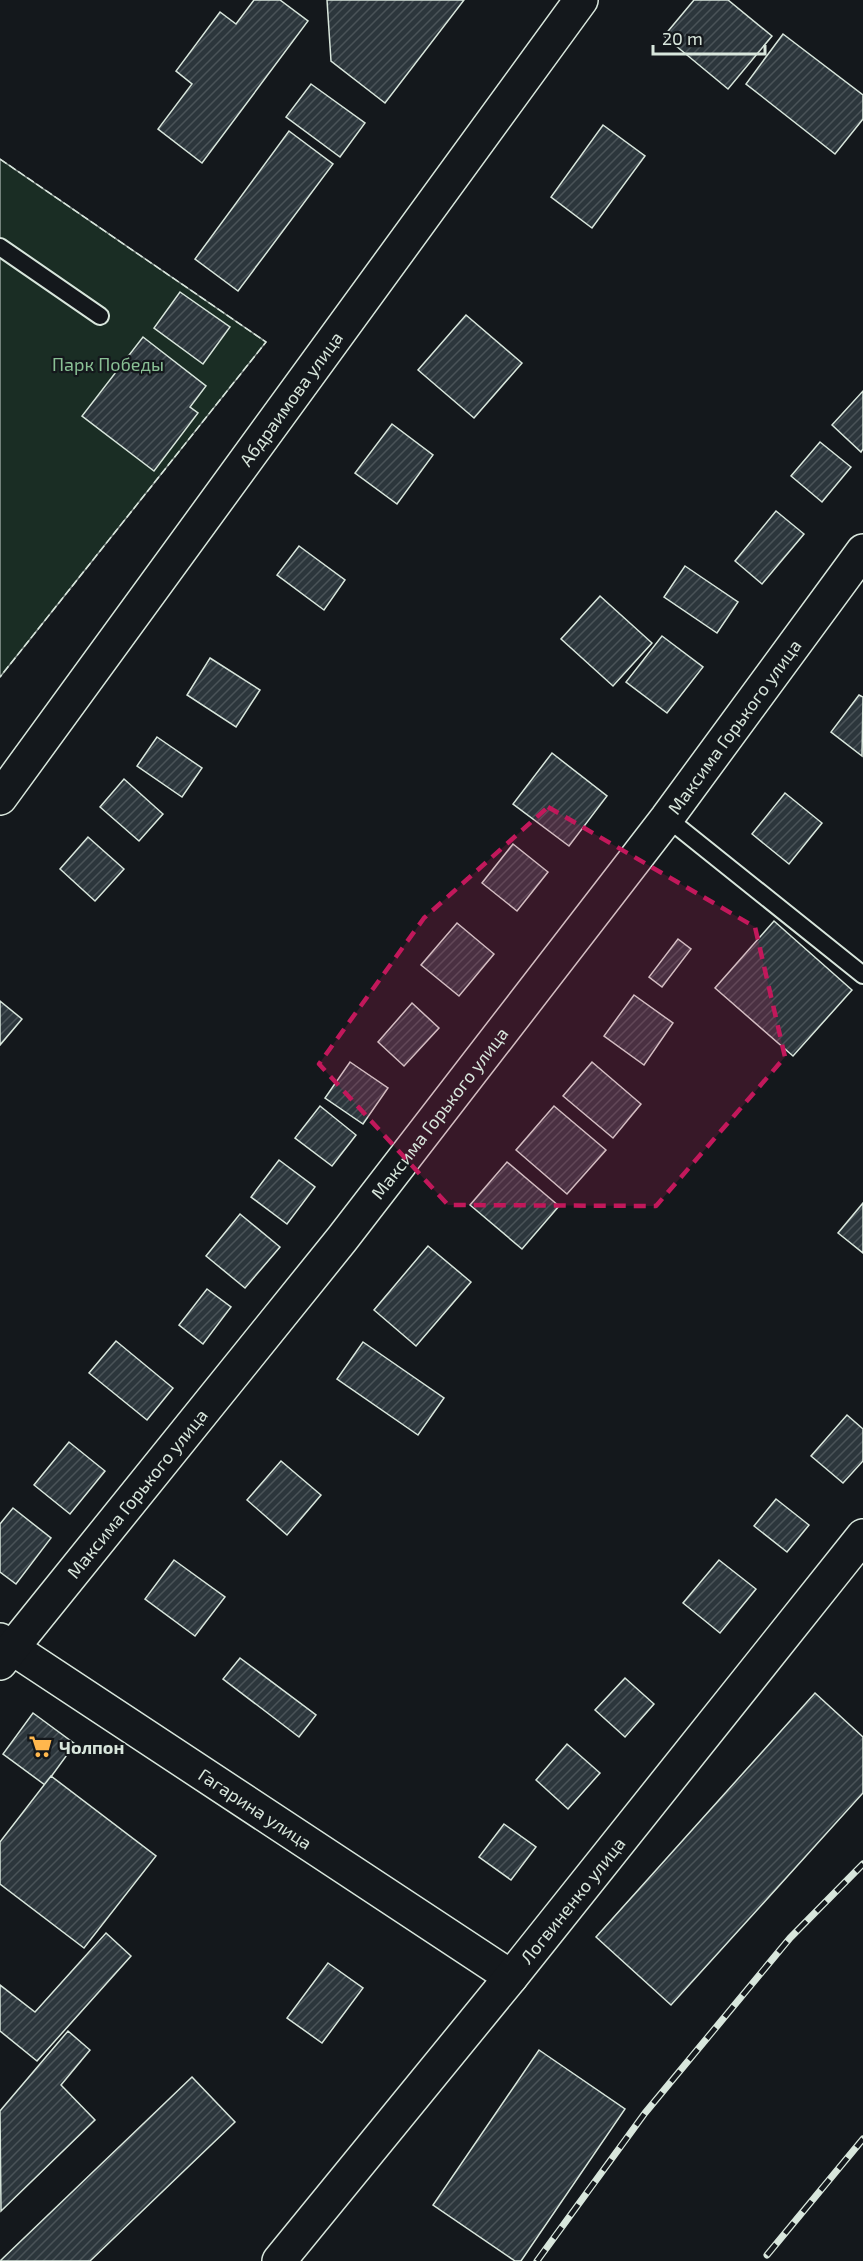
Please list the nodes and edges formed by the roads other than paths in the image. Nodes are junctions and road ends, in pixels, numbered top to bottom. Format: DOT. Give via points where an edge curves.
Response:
graph roads {
  1 [pos="581,0"];
  2 [pos="0,247"];
  3 [pos="100,316"];
  4 [pos="863,551"];
  5 [pos="0,798"];
  6 [pos="667,818"];
  7 [pos="863,975"];
  8 [pos="863,1536"];
  9 [pos="4,1651"];
  10 [pos="512,1977"];
  11 [pos="279,2261"];
  1 -- 5 [label="street, Абдраимова улица"];
  2 -- 3 [label="lane"];
  4 -- 6 [label="street, Максима Горького улица"];
  6 -- 7 [label="lane"];
  6 -- 9 [label="street, Максима Горького улица" via="342,1239"];
  8 -- 10 [label="street, Логвиненко улица"];
  9 -- 10 [label="street, Гагарина улица"];
  10 -- 11 [label="street, Логвиненко улица"];
}
